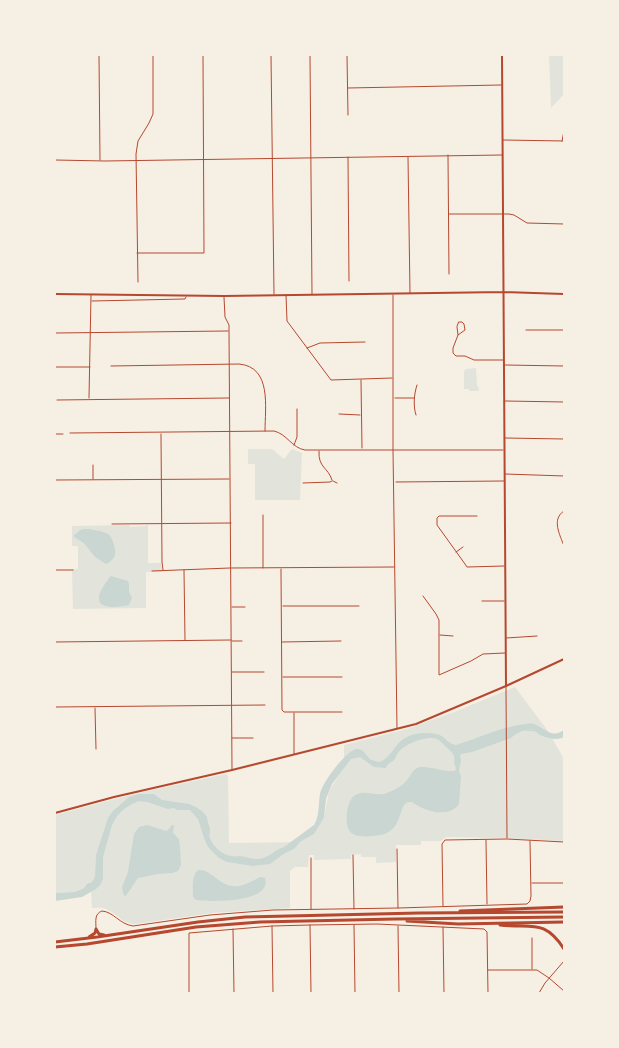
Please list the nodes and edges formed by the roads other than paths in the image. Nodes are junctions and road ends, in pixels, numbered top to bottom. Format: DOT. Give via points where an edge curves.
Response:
graph roads {
  1 [pos="99,55"];
  2 [pos="152,55"];
  3 [pos="203,55"];
  4 [pos="271,55"];
  5 [pos="310,55"];
  6 [pos="348,55"];
  7 [pos="502,55"];
  8 [pos="502,85"];
  9 [pos="348,88"];
  10 [pos="348,115"];
  11 [pos="564,131"];
  12 [pos="502,140"];
  13 [pos="563,142"];
  14 [pos="448,155"];
  15 [pos="502,155"];
  16 [pos="408,156"];
  17 [pos="311,157"];
  18 [pos="348,157"];
  19 [pos="272,158"];
  20 [pos="204,159"];
  21 [pos="55,160"];
  22 [pos="100,160"];
  23 [pos="136,160"];
  24 [pos="448,214"];
  25 [pos="503,214"];
  26 [pos="564,224"];
  27 [pos="137,253"];
  28 [pos="449,274"];
  29 [pos="349,281"];
  30 [pos="138,282"];
  31 [pos="504,292"];
  32 [pos="55,294"];
  33 [pos="91,294"];
  34 [pos="393,294"];
  35 [pos="410,294"];
  36 [pos="564,294"];
  37 [pos="274,295"];
  38 [pos="286,295"];
  39 [pos="312,295"];
  40 [pos="186,296"];
  41 [pos="224,296"];
  42 [pos="91,301"];
  43 [pos="526,330"];
  44 [pos="564,330"];
  45 [pos="229,331"];
  46 [pos="91,332"];
  47 [pos="56,333"];
  48 [pos="458,335"];
  49 [pos="365,342"];
  50 [pos="307,348"];
  51 [pos="504,360"];
  52 [pos="229,364"];
  53 [pos="504,365"];
  54 [pos="111,366"];
  55 [pos="564,366"];
  56 [pos="56,367"];
  57 [pos="90,367"];
  58 [pos="393,378"];
  59 [pos="361,379"];
  60 [pos="417,384"];
  61 [pos="229,398"];
  62 [pos="394,398"];
  63 [pos="414,398"];
  64 [pos="57,400"];
  65 [pos="90,400"];
  66 [pos="504,401"];
  67 [pos="564,402"];
  68 [pos="297,409"];
  69 [pos="339,414"];
  70 [pos="361,414"];
  71 [pos="416,415"];
  72 [pos="265,431"];
  73 [pos="230,432"];
  74 [pos="70,433"];
  75 [pos="161,433"];
  76 [pos="55,434"];
  77 [pos="63,434"];
  78 [pos="504,438"];
  79 [pos="564,439"];
  80 [pos="294,445"];
  81 [pos="319,450"];
  82 [pos="362,450"];
  83 [pos="393,450"];
  84 [pos="505,450"];
  85 [pos="93,465"];
  86 [pos="505,474"];
  87 [pos="564,476"];
  88 [pos="161,479"];
  89 [pos="230,479"];
  90 [pos="55,480"];
  91 [pos="93,480"];
  92 [pos="332,480"];
  93 [pos="505,481"];
  94 [pos="304,482"];
  95 [pos="394,482"];
  96 [pos="337,483"];
  97 [pos="564,511"];
  98 [pos="262,515"];
  99 [pos="478,516"];
  100 [pos="231,523"];
  101 [pos="112,524"];
  102 [pos="161,524"];
  103 [pos="463,546"];
  104 [pos="564,546"];
  105 [pos="456,552"];
  106 [pos="505,566"];
  107 [pos="395,567"];
  108 [pos="230,568"];
  109 [pos="263,568"];
  110 [pos="281,569"];
  111 [pos="55,570"];
  112 [pos="73,570"];
  113 [pos="163,570"];
  114 [pos="184,570"];
  115 [pos="152,571"];
  116 [pos="423,596"];
  117 [pos="482,601"];
  118 [pos="505,601"];
  119 [pos="281,606"];
  120 [pos="360,606"];
  121 [pos="231,607"];
  122 [pos="245,607"];
  123 [pos="439,635"];
  124 [pos="453,636"];
  125 [pos="537,636"];
  126 [pos="505,638"];
  127 [pos="231,640"];
  128 [pos="185,641"];
  129 [pos="341,641"];
  130 [pos="55,642"];
  131 [pos="242,642"];
  132 [pos="282,642"];
  133 [pos="506,653"];
  134 [pos="564,659"];
  135 [pos="232,672"];
  136 [pos="264,672"];
  137 [pos="342,676"];
  138 [pos="282,677"];
  139 [pos="506,686"];
  140 [pos="232,705"];
  141 [pos="265,705"];
  142 [pos="55,707"];
  143 [pos="95,707"];
  144 [pos="294,712"];
  145 [pos="342,712"];
  146 [pos="397,730"];
  147 [pos="232,738"];
  148 [pos="253,738"];
  149 [pos="96,749"];
  150 [pos="294,755"];
  151 [pos="232,770"];
  152 [pos="55,812"];
  153 [pos="506,839"];
  154 [pos="486,840"];
  155 [pos="530,840"];
  156 [pos="564,842"];
  157 [pos="397,849"];
  158 [pos="353,855"];
  159 [pos="310,858"];
  160 [pos="531,883"];
  161 [pos="564,883"];
  162 [pos="487,905"];
  163 [pos="443,907"];
  164 [pos="564,907"];
  165 [pos="398,908"];
  166 [pos="311,909"];
  167 [pos="354,909"];
  168 [pos="564,912"];
  169 [pos="419,913"];
  170 [pos="564,917"];
  171 [pos="377,919"];
  172 [pos="564,922"];
  173 [pos="487,923"];
  174 [pos="354,924"];
  175 [pos="310,925"];
  176 [pos="398,925"];
  177 [pos="272,926"];
  178 [pos="443,927"];
  179 [pos="232,928"];
  180 [pos="96,929"];
  181 [pos="110,935"];
  182 [pos="86,938"];
  183 [pos="532,938"];
  184 [pos="55,942"];
  185 [pos="55,947"];
  186 [pos="564,950"];
  187 [pos="564,960"];
  188 [pos="488,970"];
  189 [pos="532,970"];
  190 [pos="549,978"];
  191 [pos="564,991"];
  192 [pos="189,993"];
  193 [pos="234,993"];
  194 [pos="272,993"];
  195 [pos="311,993"];
  196 [pos="355,993"];
  197 [pos="399,993"];
  198 [pos="444,993"];
  199 [pos="488,993"];
  200 [pos="539,993"];
  1 -- 22 [label="street"];
  2 -- 23 [label="street" via="153,114 138,141"];
  3 -- 20 [label="street"];
  4 -- 19 [label="street"];
  5 -- 17 [label="street"];
  6 -- 9 [label="street"];
  7 -- 8 [label="street"];
  8 -- 9 [label="street"];
  8 -- 12 [label="street"];
  9 -- 10 [label="street"];
  11 -- 13 [label="street"];
  12 -- 13 [label="street"];
  12 -- 15 [label="street"];
  14 -- 15 [label="street"];
  14 -- 16 [label="street"];
  14 -- 24 [label="street"];
  15 -- 25 [label="street"];
  16 -- 18 [label="street"];
  16 -- 35 [label="street"];
  17 -- 18 [label="street"];
  17 -- 19 [label="street"];
  17 -- 39 [label="street"];
  18 -- 29 [label="street"];
  19 -- 20 [label="street"];
  19 -- 37 [label="street"];
  20 -- 23 [label="street"];
  20 -- 27 [label="street" via="204,253"];
  21 -- 22 [label="street"];
  22 -- 23 [label="street"];
  23 -- 27 [label="street"];
  24 -- 25 [label="street"];
  24 -- 28 [label="street"];
  25 -- 26 [label="street" via="514,215 527,224"];
  25 -- 31 [label="street"];
  27 -- 30 [label="street"];
  31 -- 35 [label="street"];
  31 -- 36 [label="street"];
  31 -- 51 [label="street"];
  32 -- 33 [label="street"];
  33 -- 40 [label="street"];
  33 -- 42 [label="street"];
  34 -- 35 [label="street"];
  34 -- 39 [label="street"];
  34 -- 58 [label="street"];
  37 -- 38 [label="street"];
  37 -- 41 [label="street"];
  38 -- 39 [label="street"];
  38 -- 50 [label="street" via="286,320"];
  40 -- 41 [label="street"];
  40 -- 42 [label="street" via="185,299"];
  41 -- 45 [label="street"];
  42 -- 46 [label="street"];
  43 -- 44 [label="street"];
  45 -- 46 [label="street"];
  45 -- 52 [label="street"];
  46 -- 47 [label="street"];
  46 -- 57 [label="street"];
  48 -- 48 [label="street" via="458,324 462,322 465,330"];
  48 -- 51 [label="street" via="452,353 456,356"];
  49 -- 50 [label="street" via="320,343"];
  50 -- 59 [label="street" via="331,380"];
  51 -- 53 [label="street"];
  52 -- 54 [label="street"];
  52 -- 61 [label="street"];
  52 -- 72 [label="street" via="248,366 261,377"];
  53 -- 55 [label="street"];
  53 -- 66 [label="street"];
  56 -- 57 [label="street"];
  57 -- 65 [label="street"];
  58 -- 59 [label="street"];
  58 -- 62 [label="street"];
  59 -- 70 [label="street"];
  60 -- 63 [label="street"];
  61 -- 65 [label="street"];
  61 -- 73 [label="street"];
  62 -- 63 [label="street"];
  62 -- 83 [label="street"];
  63 -- 71 [label="street"];
  64 -- 65 [label="street"];
  66 -- 67 [label="street"];
  66 -- 78 [label="street"];
  68 -- 80 [label="street"];
  69 -- 70 [label="street"];
  70 -- 82 [label="street"];
  72 -- 73 [label="street"];
  72 -- 80 [label="street" via="280,432"];
  73 -- 75 [label="street"];
  73 -- 89 [label="street"];
  74 -- 75 [label="street"];
  75 -- 88 [label="street"];
  76 -- 77 [label="street"];
  78 -- 79 [label="street"];
  78 -- 84 [label="street"];
  80 -- 81 [label="street" via="302,450"];
  81 -- 82 [label="street"];
  81 -- 92 [label="street" via="320,461"];
  82 -- 83 [label="street"];
  83 -- 84 [label="street"];
  83 -- 95 [label="street"];
  84 -- 86 [label="street"];
  85 -- 91 [label="street"];
  86 -- 87 [label="street"];
  86 -- 93 [label="street"];
  88 -- 89 [label="street"];
  88 -- 91 [label="street"];
  88 -- 102 [label="street"];
  89 -- 100 [label="street"];
  90 -- 91 [label="street"];
  92 -- 94 [label="street"];
  92 -- 96 [label="street"];
  93 -- 95 [label="street"];
  93 -- 106 [label="street"];
  95 -- 107 [label="street"];
  97 -- 104 [label="street" via="557,520"];
  98 -- 109 [label="street"];
  99 -- 105 [label="street" via="437,517 437,525"];
  100 -- 102 [label="street"];
  100 -- 108 [label="street"];
  101 -- 102 [label="street"];
  102 -- 113 [label="street"];
  103 -- 105 [label="street"];
  105 -- 106 [label="street" via="468,567"];
  106 -- 118 [label="street"];
  107 -- 110 [label="street"];
  107 -- 146 [label="street"];
  108 -- 109 [label="street"];
  108 -- 114 [label="street"];
  108 -- 121 [label="street"];
  109 -- 110 [label="street"];
  110 -- 119 [label="street"];
  111 -- 112 [label="street"];
  113 -- 114 [label="street"];
  113 -- 115 [label="street"];
  114 -- 128 [label="street"];
  116 -- 123 [label="street" via="436,614"];
  117 -- 118 [label="street"];
  118 -- 126 [label="street"];
  119 -- 120 [label="street"];
  119 -- 132 [label="street"];
  121 -- 122 [label="street"];
  121 -- 127 [label="street"];
  123 -- 124 [label="street"];
  123 -- 133 [label="street" via="439,675 483,654"];
  125 -- 126 [label="street"];
  126 -- 133 [label="street"];
  127 -- 128 [label="street"];
  127 -- 131 [label="street"];
  127 -- 135 [label="street"];
  128 -- 130 [label="street"];
  129 -- 132 [label="street"];
  132 -- 138 [label="street"];
  133 -- 139 [label="street"];
  134 -- 139 [label="street"];
  135 -- 136 [label="street"];
  135 -- 140 [label="street"];
  137 -- 138 [label="street"];
  138 -- 144 [label="street" via="282,710"];
  139 -- 146 [label="street"];
  139 -- 153 [label="street"];
  140 -- 141 [label="street"];
  140 -- 143 [label="street"];
  140 -- 147 [label="street"];
  142 -- 143 [label="street"];
  143 -- 149 [label="street"];
  144 -- 145 [label="street"];
  144 -- 150 [label="street"];
  146 -- 150 [label="street"];
  147 -- 148 [label="street"];
  147 -- 151 [label="street"];
  150 -- 151 [label="street"];
  151 -- 152 [label="street"];
  153 -- 154 [label="street"];
  153 -- 155 [label="street"];
  154 -- 162 [label="street"];
  154 -- 163 [label="street" via="445,840 442,844"];
  155 -- 156 [label="street"];
  155 -- 160 [label="street"];
  157 -- 165 [label="street"];
  158 -- 167 [label="street"];
  159 -- 166 [label="street"];
  160 -- 161 [label="street"];
  160 -- 162 [label="street" via="527,904"];
  162 -- 163 [label="street"];
  163 -- 165 [label="street"];
  164 -- 169 [label="highway"];
  165 -- 167 [label="street"];
  166 -- 167 [label="street"];
  166 -- 180 [label="street" via="236,912 134,926 102,911 96,916"];
  168 -- 169 [label="highway"];
  169 -- 181 [label="highway" via="245,917"];
  170 -- 171 [label="highway"];
  171 -- 173 [label="highway"];
  171 -- 185 [label="highway" via="228,924"];
  172 -- 173 [label="highway"];
  173 -- 186 [label="highway" via="543,929 554,936"];
  174 -- 175 [label="street"];
  174 -- 176 [label="street"];
  174 -- 196 [label="street"];
  175 -- 177 [label="street"];
  175 -- 195 [label="street"];
  176 -- 178 [label="street"];
  176 -- 197 [label="street"];
  177 -- 179 [label="street"];
  177 -- 194 [label="street"];
  178 -- 188 [label="street" via="486,930"];
  178 -- 198 [label="street"];
  179 -- 192 [label="street" via="189,933"];
  179 -- 193 [label="street"];
  180 -- 181 [label="highway" via="101,935"];
  180 -- 182 [label="highway"];
  181 -- 182 [label="highway"];
  182 -- 184 [label="highway"];
  183 -- 189 [label="street"];
  187 -- 190 [label="street"];
  188 -- 189 [label="street"];
  188 -- 199 [label="street"];
  189 -- 190 [label="street"];
  190 -- 191 [label="street"];
  190 -- 200 [label="street"];
}
